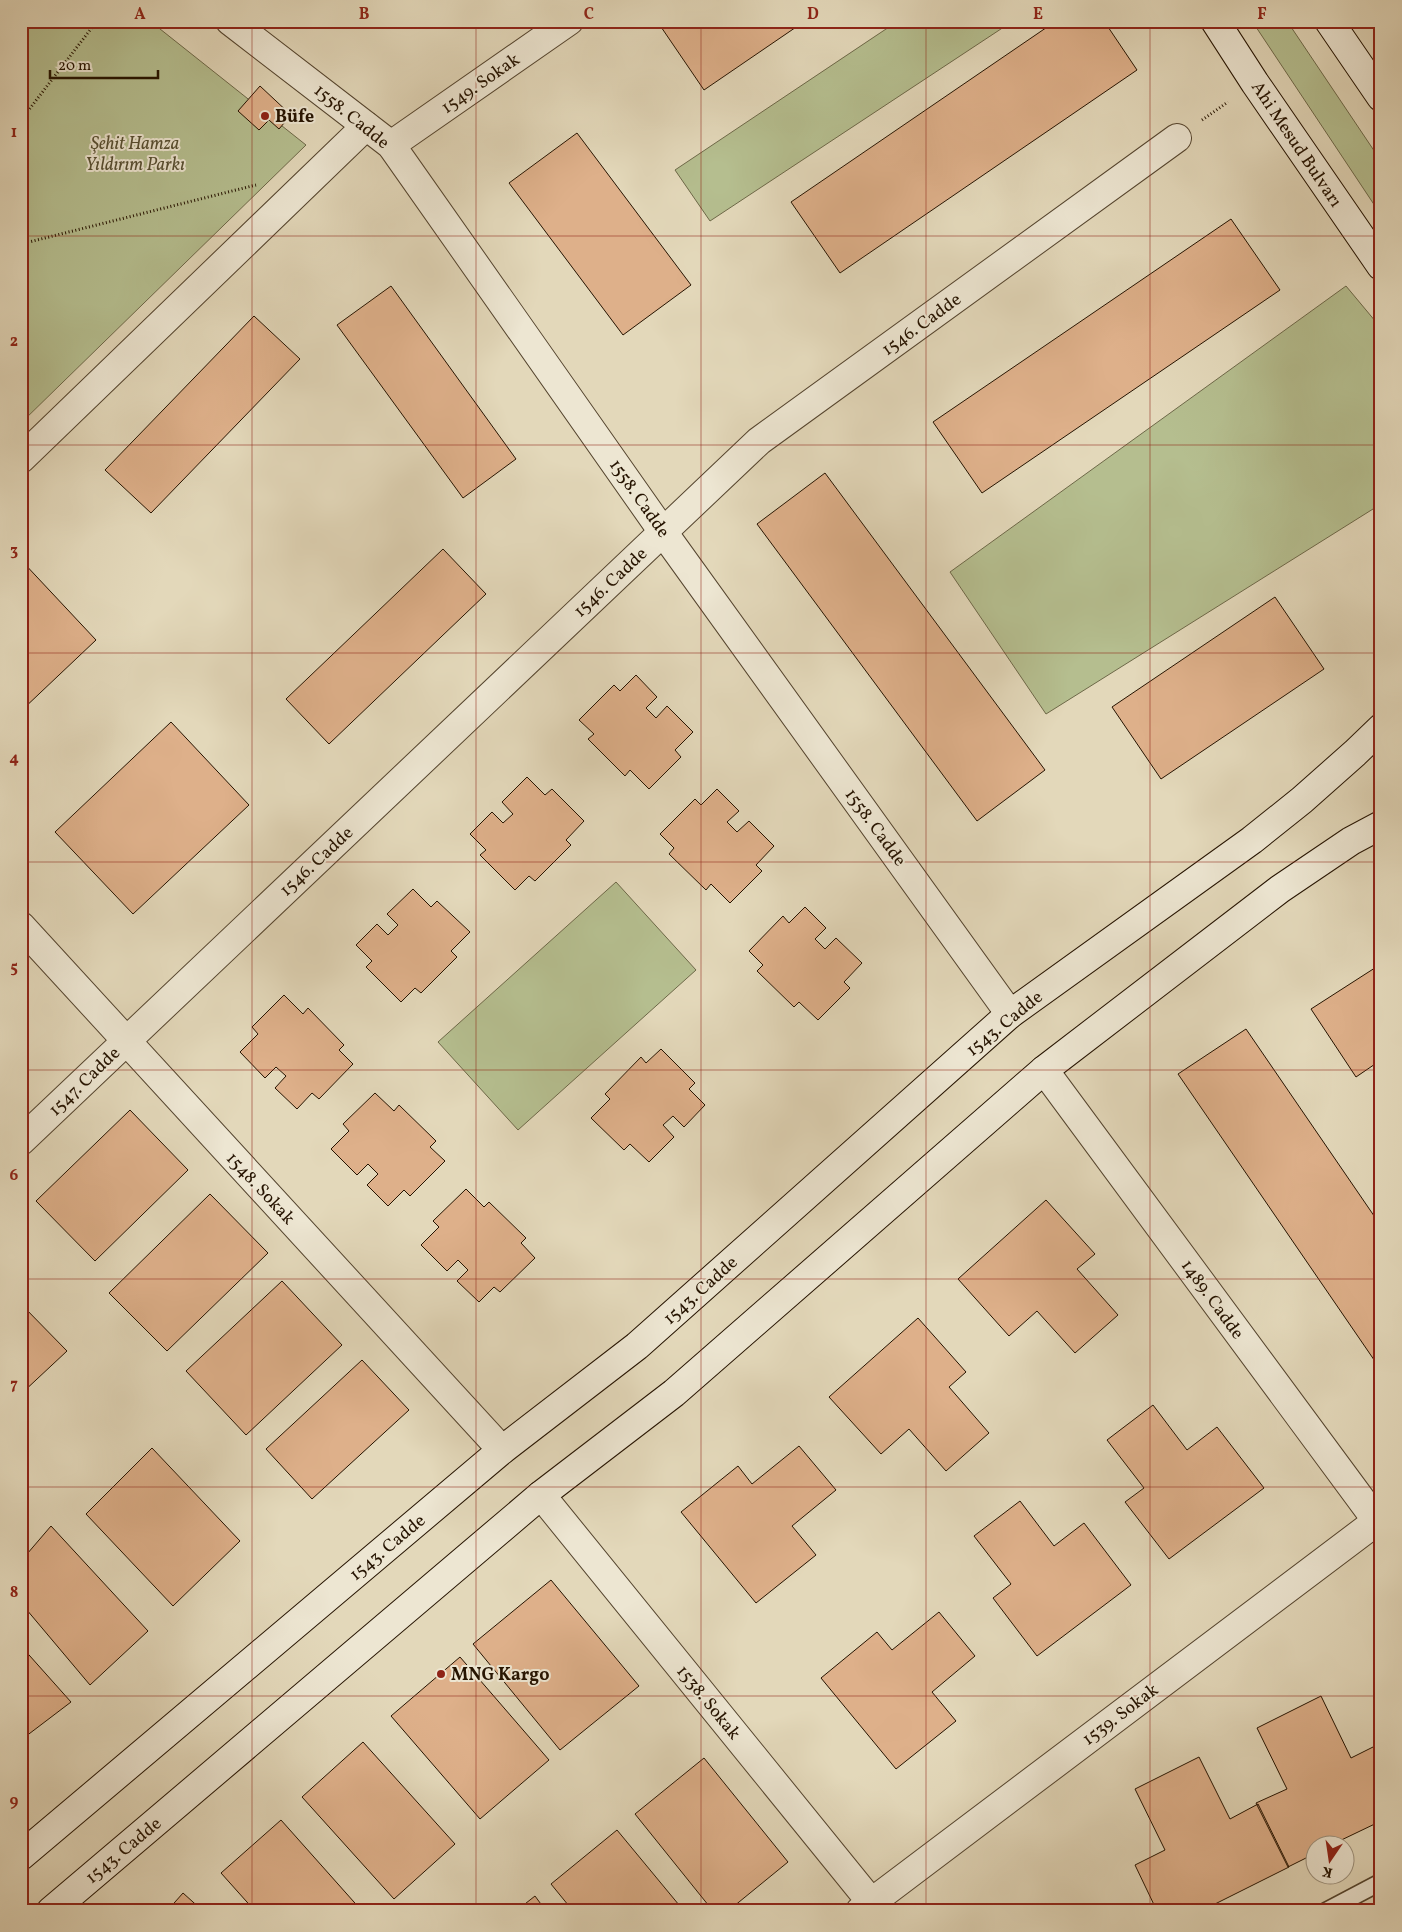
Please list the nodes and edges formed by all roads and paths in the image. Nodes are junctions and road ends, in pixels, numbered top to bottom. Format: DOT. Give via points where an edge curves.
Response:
graph roads {
  1 [pos="97,21"];
  2 [pos="230,21"];
  3 [pos="569,21"];
  4 [pos="1215,21"];
  5 [pos="1329,21"];
  6 [pos="1255,83"];
  7 [pos="1381,97"];
  8 [pos="21,120"];
  9 [pos="366,126"];
  10 [pos="1177,138"];
  11 [pos="391,145"];
  12 [pos="257,185"];
  13 [pos="21,244"];
  14 [pos="1381,266"];
  15 [pos="21,459"];
  16 [pos="663,532"];
  17 [pos="1381,728"];
  18 [pos="1381,824"];
  19 [pos="21,926"];
  20 [pos="1010,1014"];
  21 [pos="126,1042"];
  22 [pos="1044,1070"];
  23 [pos="21,1141"];
  24 [pos="502,1450"];
  25 [pos="541,1495"];
  26 [pos="1379,1523"];
  27 [pos="21,1856"];
  28 [pos="1381,1882"];
  29 [pos="869,1908"];
  30 [pos="51,1911"];
  31 [pos="1326,1911"];
  1 -- 8 [label="path"];
  2 -- 9 [label="street, 1558. Cadde"];
  3 -- 11 [label="street, 1549. Sokak"];
  4 -- 6 [label="street, Ahi Mesud Bulvarı"];
  5 -- 7 [label="street"];
  6 -- 10 [label="path"];
  6 -- 14 [label="street, Ahi Mesud Bulvarı"];
  9 -- 11 [label="street, 1558. Cadde"];
  9 -- 15 [label="street"];
  10 -- 16 [label="street, 1546. Cadde" via="759,441"];
  11 -- 16 [label="street, 1558. Cadde"];
  12 -- 13 [label="path"];
  16 -- 20 [label="street, 1558. Cadde"];
  16 -- 21 [label="street, 1546. Cadde"];
  17 -- 20 [label="street, 1543. Cadde" via="1316,788 1252,840"];
  18 -- 22 [label="street, 1543. Cadde" via="1280,889"];
  19 -- 21 [label="street, 1548. Sokak"];
  20 -- 24 [label="street, 1543. Cadde" via="637,1346"];
  21 -- 23 [label="street, 1547. Cadde"];
  21 -- 24 [label="street, 1548. Sokak"];
  22 -- 25 [label="street, 1543. Cadde" via="674,1393"];
  22 -- 26 [label="street, 1489. Cadde"];
  24 -- 27 [label="street, 1543. Cadde"];
  25 -- 29 [label="street, 1538. Sokak"];
  25 -- 30 [label="street, 1543. Cadde"];
  26 -- 29 [label="street, 1539. Sokak"];
  28 -- 31 [label="lane"];
}
